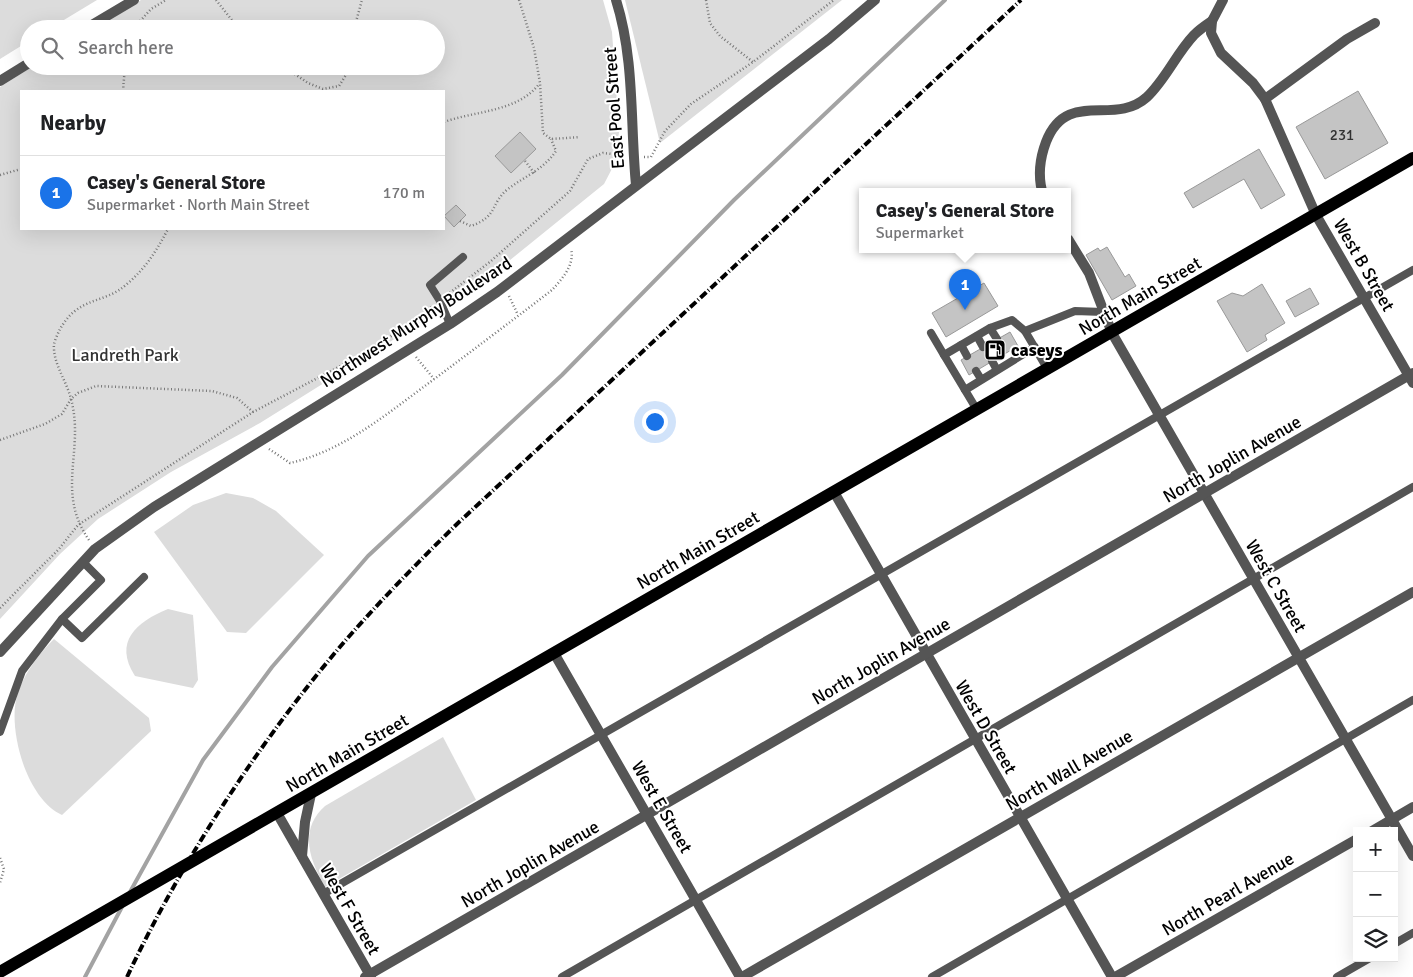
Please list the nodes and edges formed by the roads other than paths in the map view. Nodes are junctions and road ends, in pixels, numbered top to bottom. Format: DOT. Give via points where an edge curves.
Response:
graph roads {
  1 [pos="134,0"];
  2 [pos="616,0"];
  3 [pos="876,0"];
  4 [pos="1224,0"];
  5 [pos="101,20"];
  6 [pos="1212,21"];
  7 [pos="1375,23"];
  8 [pos="20,68"];
  9 [pos="0,80"];
  10 [pos="1265,99"];
  11 [pos="1413,158"];
  12 [pos="636,185"];
  13 [pos="1042,188"];
  14 [pos="1316,215"];
  15 [pos="1071,244"];
  16 [pos="463,257"];
  17 [pos="1413,270"];
  18 [pos="1364,298"];
  19 [pos="1103,312"];
  20 [pos="450,324"];
  21 [pos="990,328"];
  22 [pos="1025,332"];
  23 [pos="931,333"];
  24 [pos="1112,333"];
  25 [pos="977,336"];
  26 [pos="997,339"];
  27 [pos="961,344"];
  28 [pos="983,347"];
  29 [pos="1035,347"];
  30 [pos="1006,353"];
  31 [pos="944,355"];
  32 [pos="968,356"];
  33 [pos="992,361"];
  34 [pos="1011,362"];
  35 [pos="997,370"];
  36 [pos="1048,370"];
  37 [pos="976,371"];
  38 [pos="1412,377"];
  39 [pos="981,379"];
  40 [pos="965,390"];
  41 [pos="977,410"];
  42 [pos="1159,416"];
  43 [pos="1413,487"];
  44 [pos="834,492"];
  45 [pos="1204,493"];
  46 [pos="83,562"];
  47 [pos="881,575"];
  48 [pos="144,578"];
  49 [pos="1253,579"];
  50 [pos="1413,592"];
  51 [pos="62,619"];
  52 [pos="0,652"];
  53 [pos="554,653"];
  54 [pos="925,654"];
  55 [pos="1298,658"];
  56 [pos="1413,700"];
  57 [pos="0,732"];
  58 [pos="602,735"];
  59 [pos="1345,739"];
  60 [pos="974,740"];
  61 [pos="311,794"];
  62 [pos="1413,807"];
  63 [pos="277,813"];
  64 [pos="648,815"];
  65 [pos="1019,818"];
  66 [pos="1392,819"];
  67 [pos="1379,827"];
  68 [pos="1353,841"];
  69 [pos="1413,856"];
  70 [pos="302,857"];
  71 [pos="323,894"];
  72 [pos="696,900"];
  73 [pos="1066,900"];
  74 [pos="1413,934"];
  75 [pos="1398,942"];
  76 [pos="1363,962"];
  77 [pos="0,972"];
  78 [pos="368,976"];
  79 [pos="562,977"];
  80 [pos="741,977"];
  81 [pos="932,977"];
  82 [pos="1113,977"];
  83 [pos="1337,977"];
  1 -- 5 [label="street"];
  2 -- 12 [label="street, East Pool Street" via="630,67"];
  3 -- 12 [label="street, Northwest Murphy Boulevard"];
  4 -- 6 [label="street"];
  6 -- 10 [label="street, West B Street" via="1210,33 1217,47 1253,82"];
  6 -- 13 [label="street" via="1194,35 1141,101 1113,110 1083,110 1065,116 1051,130 1041,160"];
  7 -- 10 [label="street" via="1347,39"];
  8 -- 9 [label="street"];
  10 -- 14 [label="street, West B Street"];
  11 -- 14 [label="main road, North Main Street"];
  12 -- 20 [label="street, Northwest Murphy Boulevard"];
  14 -- 18 [label="street, West B Street"];
  14 -- 24 [label="main road, North Main Street"];
  15 -- 19 [label="street, West C Street" via="1089,273"];
  16 -- 20 [label="lane" via="430,285"];
  17 -- 18 [label="lane"];
  18 -- 38 [label="street, West B Street"];
  18 -- 42 [label="lane"];
  19 -- 22 [label="lane" via="1075,311"];
  19 -- 24 [label="street, West C Street"];
  20 -- 46 [label="street, Northwest Murphy Boulevard" via="154,507 95,549"];
  21 -- 22 [label="lane" via="1012,320"];
  21 -- 25 [label="lane"];
  21 -- 26 [label="lane"];
  22 -- 29 [label="lane"];
  23 -- 31 [label="lane"];
  24 -- 36 [label="main road, North Main Street"];
  24 -- 42 [label="street, West C Street"];
  25 -- 27 [label="lane"];
  25 -- 28 [label="lane"];
  27 -- 31 [label="lane"];
  27 -- 32 [label="lane"];
  29 -- 34 [label="lane"];
  29 -- 36 [label="lane"];
  30 -- 34 [label="lane"];
  31 -- 40 [label="lane"];
  33 -- 35 [label="lane"];
  34 -- 35 [label="lane"];
  35 -- 39 [label="lane"];
  36 -- 41 [label="main road, North Main Street"];
  37 -- 39 [label="lane"];
  38 -- 45 [label="street, North Joplin Avenue"];
  39 -- 40 [label="lane"];
  40 -- 41 [label="lane"];
  41 -- 44 [label="main road, North Main Street"];
  42 -- 45 [label="street, West C Street"];
  42 -- 47 [label="lane"];
  43 -- 49 [label="lane"];
  44 -- 47 [label="street, West D Street"];
  44 -- 53 [label="main road, North Main Street"];
  45 -- 49 [label="street, West C Street"];
  45 -- 54 [label="street, North Joplin Avenue"];
  46 -- 51 [label="lane" via="101,580"];
  46 -- 52 [label="street, Northwest Murphy Boulevard"];
  47 -- 54 [label="street, West D Street"];
  47 -- 58 [label="lane"];
  48 -- 51 [label="lane" via="82,638"];
  49 -- 55 [label="street, West C Street"];
  49 -- 60 [label="lane"];
  50 -- 55 [label="street, North Wall Avenue"];
  51 -- 57 [label="lane" via="22,671"];
  53 -- 58 [label="street, West E Street"];
  53 -- 61 [label="main road, North Main Street"];
  54 -- 60 [label="street, West D Street"];
  54 -- 64 [label="street, North Joplin Avenue"];
  55 -- 59 [label="street, West C Street"];
  55 -- 65 [label="street, North Wall Avenue"];
  56 -- 59 [label="lane"];
  58 -- 64 [label="street, West E Street"];
  58 -- 71 [label="lane"];
  59 -- 66 [label="street, West C Street"];
  59 -- 73 [label="lane"];
  60 -- 65 [label="street, West D Street"];
  60 -- 72 [label="lane"];
  61 -- 63 [label="main road, North Main Street"];
  61 -- 70 [label="street, West F Street"];
  62 -- 66 [label="street"];
  63 -- 70 [label="street, West F Street"];
  63 -- 77 [label="main road, North Main Street"];
  64 -- 72 [label="street, West E Street"];
  64 -- 78 [label="street, North Joplin Avenue"];
  65 -- 73 [label="street, West D Street"];
  65 -- 80 [label="street, North Wall Avenue"];
  66 -- 67 [label="street"];
  66 -- 69 [label="street, West C Street"];
  68 -- 82 [label="street, North Pearl Avenue"];
  70 -- 71 [label="street, West F Street"];
  71 -- 78 [label="street, West F Street"];
  72 -- 79 [label="lane"];
  72 -- 80 [label="street, West E Street"];
  73 -- 81 [label="lane"];
  73 -- 82 [label="street, West D Street"];
  74 -- 75 [label="lane"];
  76 -- 83 [label="lane"];
}
